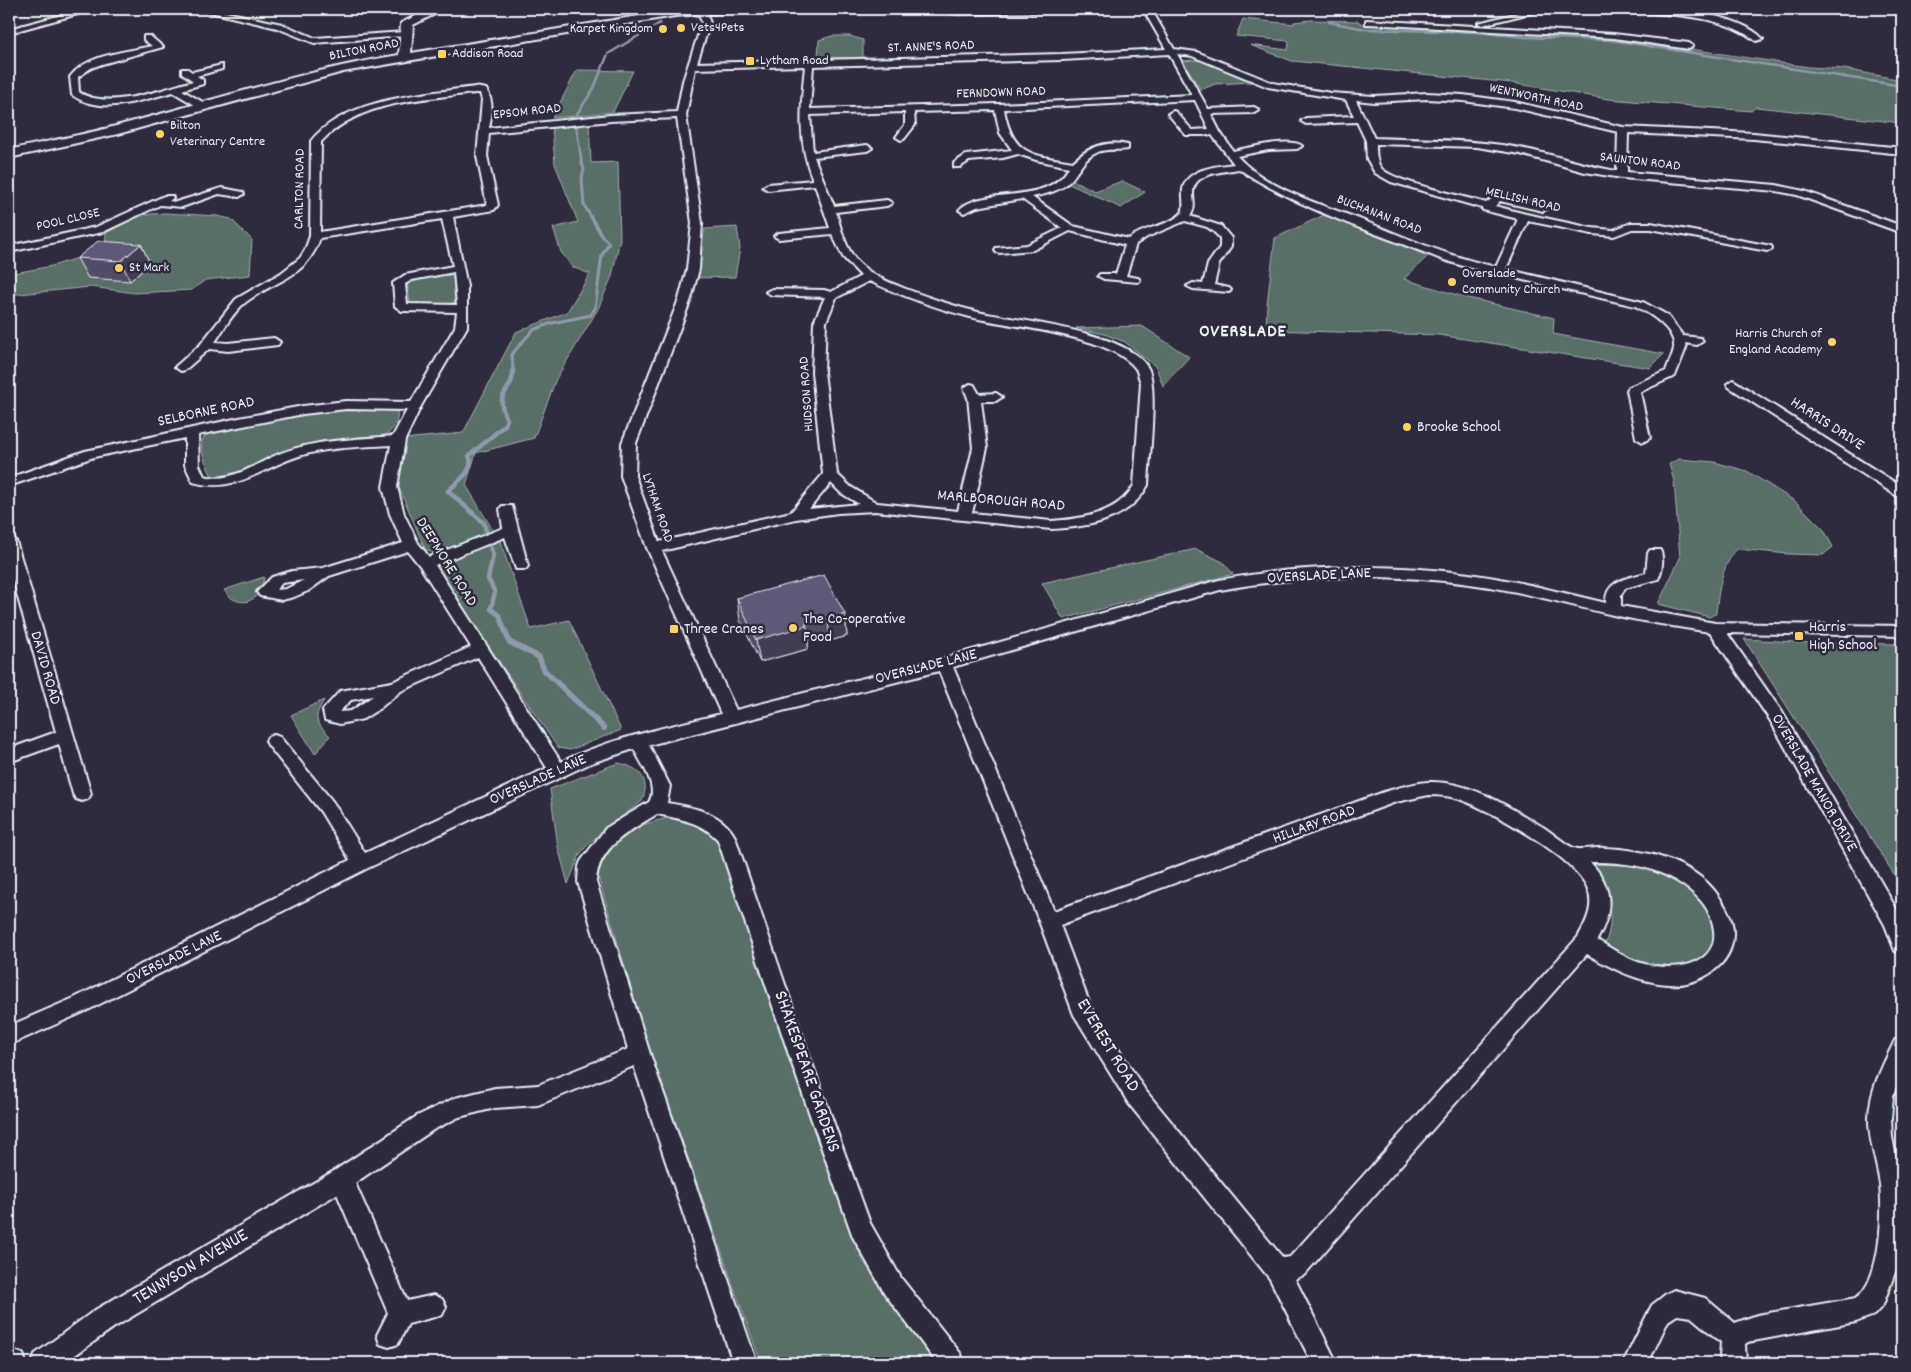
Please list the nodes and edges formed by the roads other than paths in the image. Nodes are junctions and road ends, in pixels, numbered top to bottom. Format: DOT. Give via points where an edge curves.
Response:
graph roads {
  1 [pos="92,9"];
  2 [pos="202,9"];
  3 [pos="439,9"];
  4 [pos="731,9"];
  5 [pos="953,9"];
  6 [pos="1078,9"];
  7 [pos="1147,9"];
  8 [pos="1543,9"];
  9 [pos="1628,9"];
  10 [pos="702,10"];
  11 [pos="1494,20"];
  12 [pos="1369,22"];
  13 [pos="1465,26"];
  14 [pos="1500,29"];
  15 [pos="1159,30"];
  16 [pos="9,31"];
  17 [pos="404,34"];
  18 [pos="147,38"];
  19 [pos="1765,41"];
  20 [pos="1689,46"];
  21 [pos="159,47"];
  22 [pos="167,53"];
  23 [pos="1172,54"];
  24 [pos="1194,54"];
  25 [pos="405,57"];
  26 [pos="1210,61"];
  27 [pos="809,64"];
  28 [pos="692,66"];
  29 [pos="220,67"];
  30 [pos="174,89"];
  31 [pos="1198,97"];
  32 [pos="1350,98"];
  33 [pos="203,106"];
  34 [pos="998,107"];
  35 [pos="909,109"];
  36 [pos="1254,110"];
  37 [pos="805,112"];
  38 [pos="1205,112"];
  39 [pos="1173,114"];
  40 [pos="681,115"];
  41 [pos="1360,119"];
  42 [pos="1306,121"];
  43 [pos="1623,130"];
  44 [pos="484,131"];
  45 [pos="1215,132"];
  46 [pos="890,137"];
  47 [pos="1370,141"];
  48 [pos="1297,146"];
  49 [pos="1125,147"];
  50 [pos="871,148"];
  51 [pos="1018,151"];
  52 [pos="1902,151"];
  53 [pos="9,154"];
  54 [pos="1230,154"];
  55 [pos="809,155"];
  56 [pos="958,160"];
  57 [pos="1074,165"];
  58 [pos="1241,166"];
  59 [pos="1622,175"];
  60 [pos="820,182"];
  61 [pos="768,187"];
  62 [pos="239,194"];
  63 [pos="1024,196"];
  64 [pos="887,204"];
  65 [pos="974,204"];
  66 [pos="964,205"];
  67 [pos="1487,208"];
  68 [pos="1543,208"];
  69 [pos="830,210"];
  70 [pos="447,216"];
  71 [pos="1524,217"];
  72 [pos="1183,218"];
  73 [pos="1069,228"];
  74 [pos="1902,230"];
  75 [pos="835,231"];
  76 [pos="314,236"];
  77 [pos="778,236"];
  78 [pos="1131,243"];
  79 [pos="1767,248"];
  80 [pos="9,249"];
  81 [pos="1000,250"];
  82 [pos="459,268"];
  83 [pos="1500,271"];
  84 [pos="869,276"];
  85 [pos="1104,276"];
  86 [pos="1120,278"];
  87 [pos="1134,280"];
  88 [pos="1193,286"];
  89 [pos="1208,288"];
  90 [pos="1225,290"];
  91 [pos="772,292"];
  92 [pos="831,296"];
  93 [pos="462,308"];
  94 [pos="1680,339"];
  95 [pos="275,341"];
  96 [pos="1697,341"];
  97 [pos="206,345"];
  98 [pos="181,367"];
  99 [pos="1733,384"];
  100 [pos="996,397"];
  101 [pos="415,406"];
  102 [pos="191,433"];
  103 [pos="1643,438"];
  104 [pos="398,440"];
  105 [pos="830,475"];
  106 [pos="9,482"];
  107 [pos="1902,493"];
  108 [pos="875,508"];
  109 [pos="507,509"];
  110 [pos="796,515"];
  111 [pos="964,516"];
  112 [pos="510,530"];
  113 [pos="9,541"];
  114 [pos="411,545"];
  115 [pos="654,548"];
  116 [pos="1655,553"];
  117 [pos="11,559"];
  118 [pos="426,563"];
  119 [pos="521,566"];
  120 [pos="324,574"];
  121 [pos="1614,610"];
  122 [pos="1715,628"];
  123 [pos="1902,631"];
  124 [pos="480,650"];
  125 [pos="944,664"];
  126 [pos="395,687"];
  127 [pos="731,717"];
  128 [pos="64,736"];
  129 [pos="274,741"];
  130 [pos="639,741"];
  131 [pos="9,756"];
  132 [pos="558,770"];
  133 [pos="82,794"];
  134 [pos="655,807"];
  135 [pos="1573,856"];
  136 [pos="361,863"];
  137 [pos="1049,921"];
  138 [pos="1898,923"];
  139 [pos="1585,943"];
  140 [pos="1902,945"];
  141 [pos="9,1036"];
  142 [pos="1902,1047"];
  143 [pos="640,1054"];
  144 [pos="342,1179"];
  145 [pos="1278,1270"];
  146 [pos="434,1307"];
  147 [pos="401,1314"];
  148 [pos="389,1335"];
  149 [pos="1733,1337"];
  150 [pos="9,1361"];
  151 [pos="14,1363"];
  152 [pos="44,1363"];
  153 [pos="745,1363"];
  154 [pos="952,1363"];
  155 [pos="1325,1363"];
  156 [pos="1634,1363"];
  157 [pos="1734,1363"];
  1 -- 16 [label="street"];
  2 -- 17 [label="street" via="279,26 314,42"];
  3 -- 17 [label="main road" via="408,23"];
  4 -- 10 [label="main road, BILTON ROAD"];
  5 -- 6 [label="street" via="959,12"];
  7 -- 15 [label="street, BUCHANAN ROAD"];
  8 -- 11 [label="street"];
  9 -- 19 [label="street" via="1712,19 1743,28"];
  10 -- 25 [label="main road, BILTON ROAD"];
  10 -- 28 [label="street, LYTHAM ROAD" via="706,24"];
  11 -- 13 [label="street"];
  11 -- 14 [label="street"];
  12 -- 13 [label="street"];
  13 -- 14 [label="street"];
  14 -- 20 [label="street" via="1614,36"];
  15 -- 23 [label="street, BUCHANAN ROAD"];
  15 -- 24 [label="street"];
  17 -- 25 [label="main road"];
  18 -- 21 [label="street"];
  21 -- 22 [label="street"];
  21 -- 30 [label="street" via="80,70 74,77 75,93 86,100 117,102"];
  23 -- 24 [label="street, WENTWORTH ROAD"];
  23 -- 26 [label="street"];
  23 -- 27 [label="street, ST. ANNE'S ROAD"];
  23 -- 31 [label="street, BUCHANAN ROAD"];
  24 -- 26 [label="street, WENTWORTH ROAD"];
  25 -- 33 [label="main road, BILTON ROAD" via="298,79"];
  26 -- 32 [label="street, WENTWORTH ROAD" via="1271,85"];
  27 -- 28 [label="street, ST. ANNE'S ROAD"];
  27 -- 37 [label="street"];
  28 -- 40 [label="street, LYTHAM ROAD"];
  29 -- 30 [label="street" via="188,73 200,82"];
  30 -- 33 [label="street"];
  31 -- 34 [label="street, FERNDOWN ROAD"];
  31 -- 38 [label="street, BUCHANAN ROAD"];
  32 -- 41 [label="street, MELLISH ROAD"];
  32 -- 43 [label="street, WENTWORTH ROAD" via="1427,96 1495,102"];
  33 -- 53 [label="main road, BILTON ROAD" via="113,131"];
  34 -- 35 [label="street, FERNDOWN ROAD"];
  34 -- 51 [label="street" via="1007,137"];
  35 -- 37 [label="street, FERNDOWN ROAD"];
  35 -- 46 [label="street" via="910,125 906,138"];
  36 -- 38 [label="street"];
  37 -- 55 [label="street"];
  38 -- 45 [label="street, BUCHANAN ROAD"];
  39 -- 45 [label="street" via="1188,133"];
  40 -- 44 [label="street, EPSOM ROAD" via="602,118"];
  40 -- 115 [label="street, LYTHAM ROAD" via="696,223 693,269 629,443 628,476"];
  41 -- 42 [label="street"];
  41 -- 47 [label="street, MELLISH ROAD"];
  43 -- 52 [label="street, WENTWORTH ROAD" via="1754,136"];
  43 -- 59 [label="street"];
  44 -- 70 [label="street, EPSOM ROAD" via="482,156 493,205 488,209"];
  44 -- 76 [label="street, CARLTON ROAD" via="486,94 475,90 383,105 330,125 316,141"];
  45 -- 54 [label="street, BUCHANAN ROAD"];
  47 -- 59 [label="street, SAUNTON ROAD" via="1477,144"];
  47 -- 67 [label="street, MELLISH ROAD" via="1372,159 1384,175"];
  48 -- 54 [label="street"];
  49 -- 57 [label="street" via="1111,143 1090,151"];
  50 -- 55 [label="street"];
  51 -- 56 [label="street"];
  51 -- 57 [label="street"];
  54 -- 58 [label="street, BUCHANAN ROAD"];
  55 -- 60 [label="street"];
  57 -- 63 [label="street" via="1070,176 1060,184"];
  58 -- 72 [label="street" via="1213,171 1190,183 1190,208"];
  58 -- 83 [label="street, BUCHANAN ROAD" via="1267,183 1329,212 1445,257"];
  59 -- 74 [label="street, SAUNTON ROAD" via="1776,188 1800,193"];
  60 -- 61 [label="street" via="782,189"];
  60 -- 69 [label="street"];
  62 -- 80 [label="street, POOL CLOSE" via="215,192 177,206 164,200 99,230"];
  63 -- 65 [label="street"];
  63 -- 73 [label="street"];
  64 -- 69 [label="street"];
  65 -- 66 [label="street"];
  67 -- 68 [label="street" via="1498,197"];
  67 -- 71 [label="street, MELLISH ROAD"];
  69 -- 75 [label="street"];
  70 -- 76 [label="street, EPSOM ROAD"];
  70 -- 82 [label="street, DEEPMORE ROAD"];
  71 -- 79 [label="street, MELLISH ROAD" via="1605,233 1631,226 1652,226 1741,248"];
  71 -- 83 [label="street"];
  72 -- 78 [label="street" via="1142,234"];
  72 -- 89 [label="street" via="1216,227 1225,238 1225,248 1215,260"];
  73 -- 78 [label="street"];
  73 -- 81 [label="street" via="1014,253"];
  75 -- 77 [label="street"];
  75 -- 84 [label="street" via="847,256"];
  76 -- 97 [label="street, CARLTON ROAD" via="312,248 302,262 285,276 240,301"];
  78 -- 86 [label="street"];
  82 -- 93 [label="street, DEEPMORE ROAD"];
  82 -- 93 [label="street" via="409,277 399,283 401,306 404,308"];
  83 -- 94 [label="street, BUCHANAN ROAD" via="1639,304 1663,317"];
  84 -- 92 [label="street"];
  84 -- 111 [label="street, MARLBOROUGH ROAD" via="904,292 975,315 1090,338 1129,356 1142,368 1147,383 1144,449 1141,484 1134,497 1105,516 1072,524 1051,525"];
  85 -- 86 [label="street"];
  86 -- 87 [label="street"];
  88 -- 89 [label="street"];
  89 -- 90 [label="street"];
  91 -- 92 [label="street" via="824,293"];
  92 -- 105 [label="street, HUDSON ROAD" via="820,322 818,372"];
  93 -- 101 [label="street, DEEPMORE ROAD" via="462,327"];
  94 -- 96 [label="street"];
  94 -- 103 [label="street" via="1671,372 1633,390"];
  95 -- 97 [label="street" via="228,347"];
  97 -- 98 [label="street, CARLTON ROAD"];
  99 -- 107 [label="street, HARRIS DRIVE"];
  100 -- 111 [label="street" via="972,393 980,448"];
  101 -- 102 [label="street, SELBORNE ROAD" via="346,405 303,410"];
  101 -- 104 [label="street, DEEPMORE ROAD"];
  102 -- 104 [label="street" via="192,465 198,479 213,483 228,481 301,451"];
  102 -- 106 [label="street, SELBORNE ROAD" via="90,454"];
  104 -- 114 [label="street, DEEPMORE ROAD" via="390,487 397,514"];
  105 -- 108 [label="street" via="846,490"];
  105 -- 110 [label="street"];
  108 -- 110 [label="street, MARLBOROUGH ROAD"];
  108 -- 111 [label="street, MARLBOROUGH ROAD"];
  109 -- 112 [label="street"];
  110 -- 115 [label="street"];
  112 -- 118 [label="street"];
  112 -- 119 [label="street"];
  113 -- 117 [label="street, DAVID ROAD"];
  114 -- 118 [label="street, DEEPMORE ROAD"];
  114 -- 120 [label="street"];
  115 -- 127 [label="street, LYTHAM ROAD"];
  116 -- 121 [label="street" via="1653,576 1620,585 1613,594"];
  117 -- 128 [label="street, DAVID ROAD"];
  118 -- 124 [label="street, DEEPMORE ROAD"];
  121 -- 122 [label="street, OVERSLADE LANE"];
  121 -- 125 [label="street, OVERSLADE LANE" via="1516,587 1436,575 1294,575 1219,585"];
  122 -- 123 [label="street, OVERSLADE LANE"];
  122 -- 138 [label="street, OVERSLADE MANOR DRIVE" via="1776,716"];
  124 -- 126 [label="street"];
  124 -- 132 [label="street, DEEPMORE ROAD"];
  125 -- 127 [label="street, OVERSLADE LANE"];
  125 -- 137 [label="street, EVEREST ROAD"];
  127 -- 130 [label="street, OVERSLADE LANE"];
  128 -- 131 [label="street"];
  128 -- 133 [label="street, DAVID ROAD"];
  129 -- 136 [label="street" via="327,807"];
  130 -- 132 [label="street, OVERSLADE LANE"];
  130 -- 134 [label="street" via="661,786 660,799"];
  132 -- 136 [label="street, OVERSLADE LANE"];
  134 -- 143 [label="street" via="612,834 588,866 587,882"];
  134 -- 154 [label="street, SHAKESPEARE GARDENS" via="701,818 721,829 726,836 861,1229 893,1286"];
  135 -- 137 [label="street, HILLARY ROAD" via="1558,844 1474,798 1442,789 1415,790"];
  135 -- 139 [label="street, HILLARY ROAD" via="1592,879 1600,904 1597,927"];
  135 -- 139 [label="street" via="1590,854 1629,858 1668,868 1691,880 1704,892 1716,909 1723,930 1721,951 1716,960 1697,973 1684,976 1642,972"];
  136 -- 141 [label="street, OVERSLADE LANE" via="81,1004"];
  137 -- 145 [label="street, EVEREST ROAD" via="1081,1009 1137,1097"];
  138 -- 140 [label="street, OVERSLADE MANOR DRIVE"];
  139 -- 145 [label="street, HILLARY ROAD" via="1296,1266"];
  142 -- 149 [label="street" via="1882,1090 1880,1130 1890,1185 1892,1220 1887,1262 1876,1293 1866,1306 1856,1310 1757,1327"];
  143 -- 144 [label="street, TENNYSON AVENUE" via="538,1094 495,1098 455,1108 425,1123"];
  143 -- 153 [label="street"];
  144 -- 147 [label="street"];
  144 -- 152 [label="street, TENNYSON AVENUE" via="104,1319"];
  145 -- 155 [label="street, EVEREST ROAD"];
  146 -- 147 [label="street"];
  147 -- 148 [label="street"];
  149 -- 156 [label="street" via="1696,1306 1674,1302 1660,1313"];
  149 -- 157 [label="street"];
  150 -- 151 [label="street"];
}
